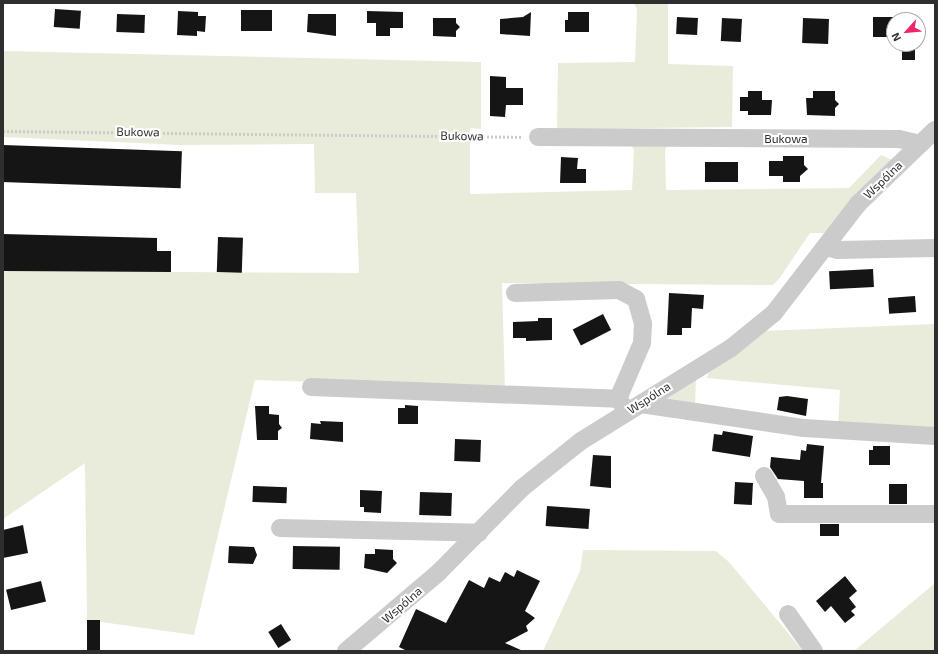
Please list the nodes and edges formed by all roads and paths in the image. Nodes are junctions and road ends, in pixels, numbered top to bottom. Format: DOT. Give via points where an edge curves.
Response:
graph roads {
  1 [pos="935,130"];
  2 [pos="3,131"];
  3 [pos="538,137"];
  4 [pos="920,144"];
  5 [pos="826,247"];
  6 [pos="935,248"];
  7 [pos="515,293"];
  8 [pos="311,387"];
  9 [pos="629,405"];
  10 [pos="935,436"];
  11 [pos="764,476"];
  12 [pos="935,514"];
  13 [pos="280,528"];
  14 [pos="480,533"];
  15 [pos="788,614"];
  16 [pos="346,651"];
  17 [pos="814,651"];
  1 -- 4 [label="street, Wspólna"];
  2 -- 3 [label="path, Bukowa"];
  3 -- 4 [label="street, Bukowa" via="899,139"];
  4 -- 5 [label="street, Wspólna" via="858,204"];
  5 -- 6 [label="street" via="838,250"];
  5 -- 9 [label="street, Wspólna" via="774,313 731,348"];
  7 -- 9 [label="street" via="619,290 636,299 643,324 642,343"];
  8 -- 9 [label="street"];
  9 -- 10 [label="street" via="804,428"];
  9 -- 14 [label="street, Wspólna" via="522,488"];
  11 -- 12 [label="street" via="776,497 780,514"];
  13 -- 14 [label="street"];
  14 -- 16 [label="street, Wspólna" via="434,577"];
  15 -- 17 [label="street"];
}
